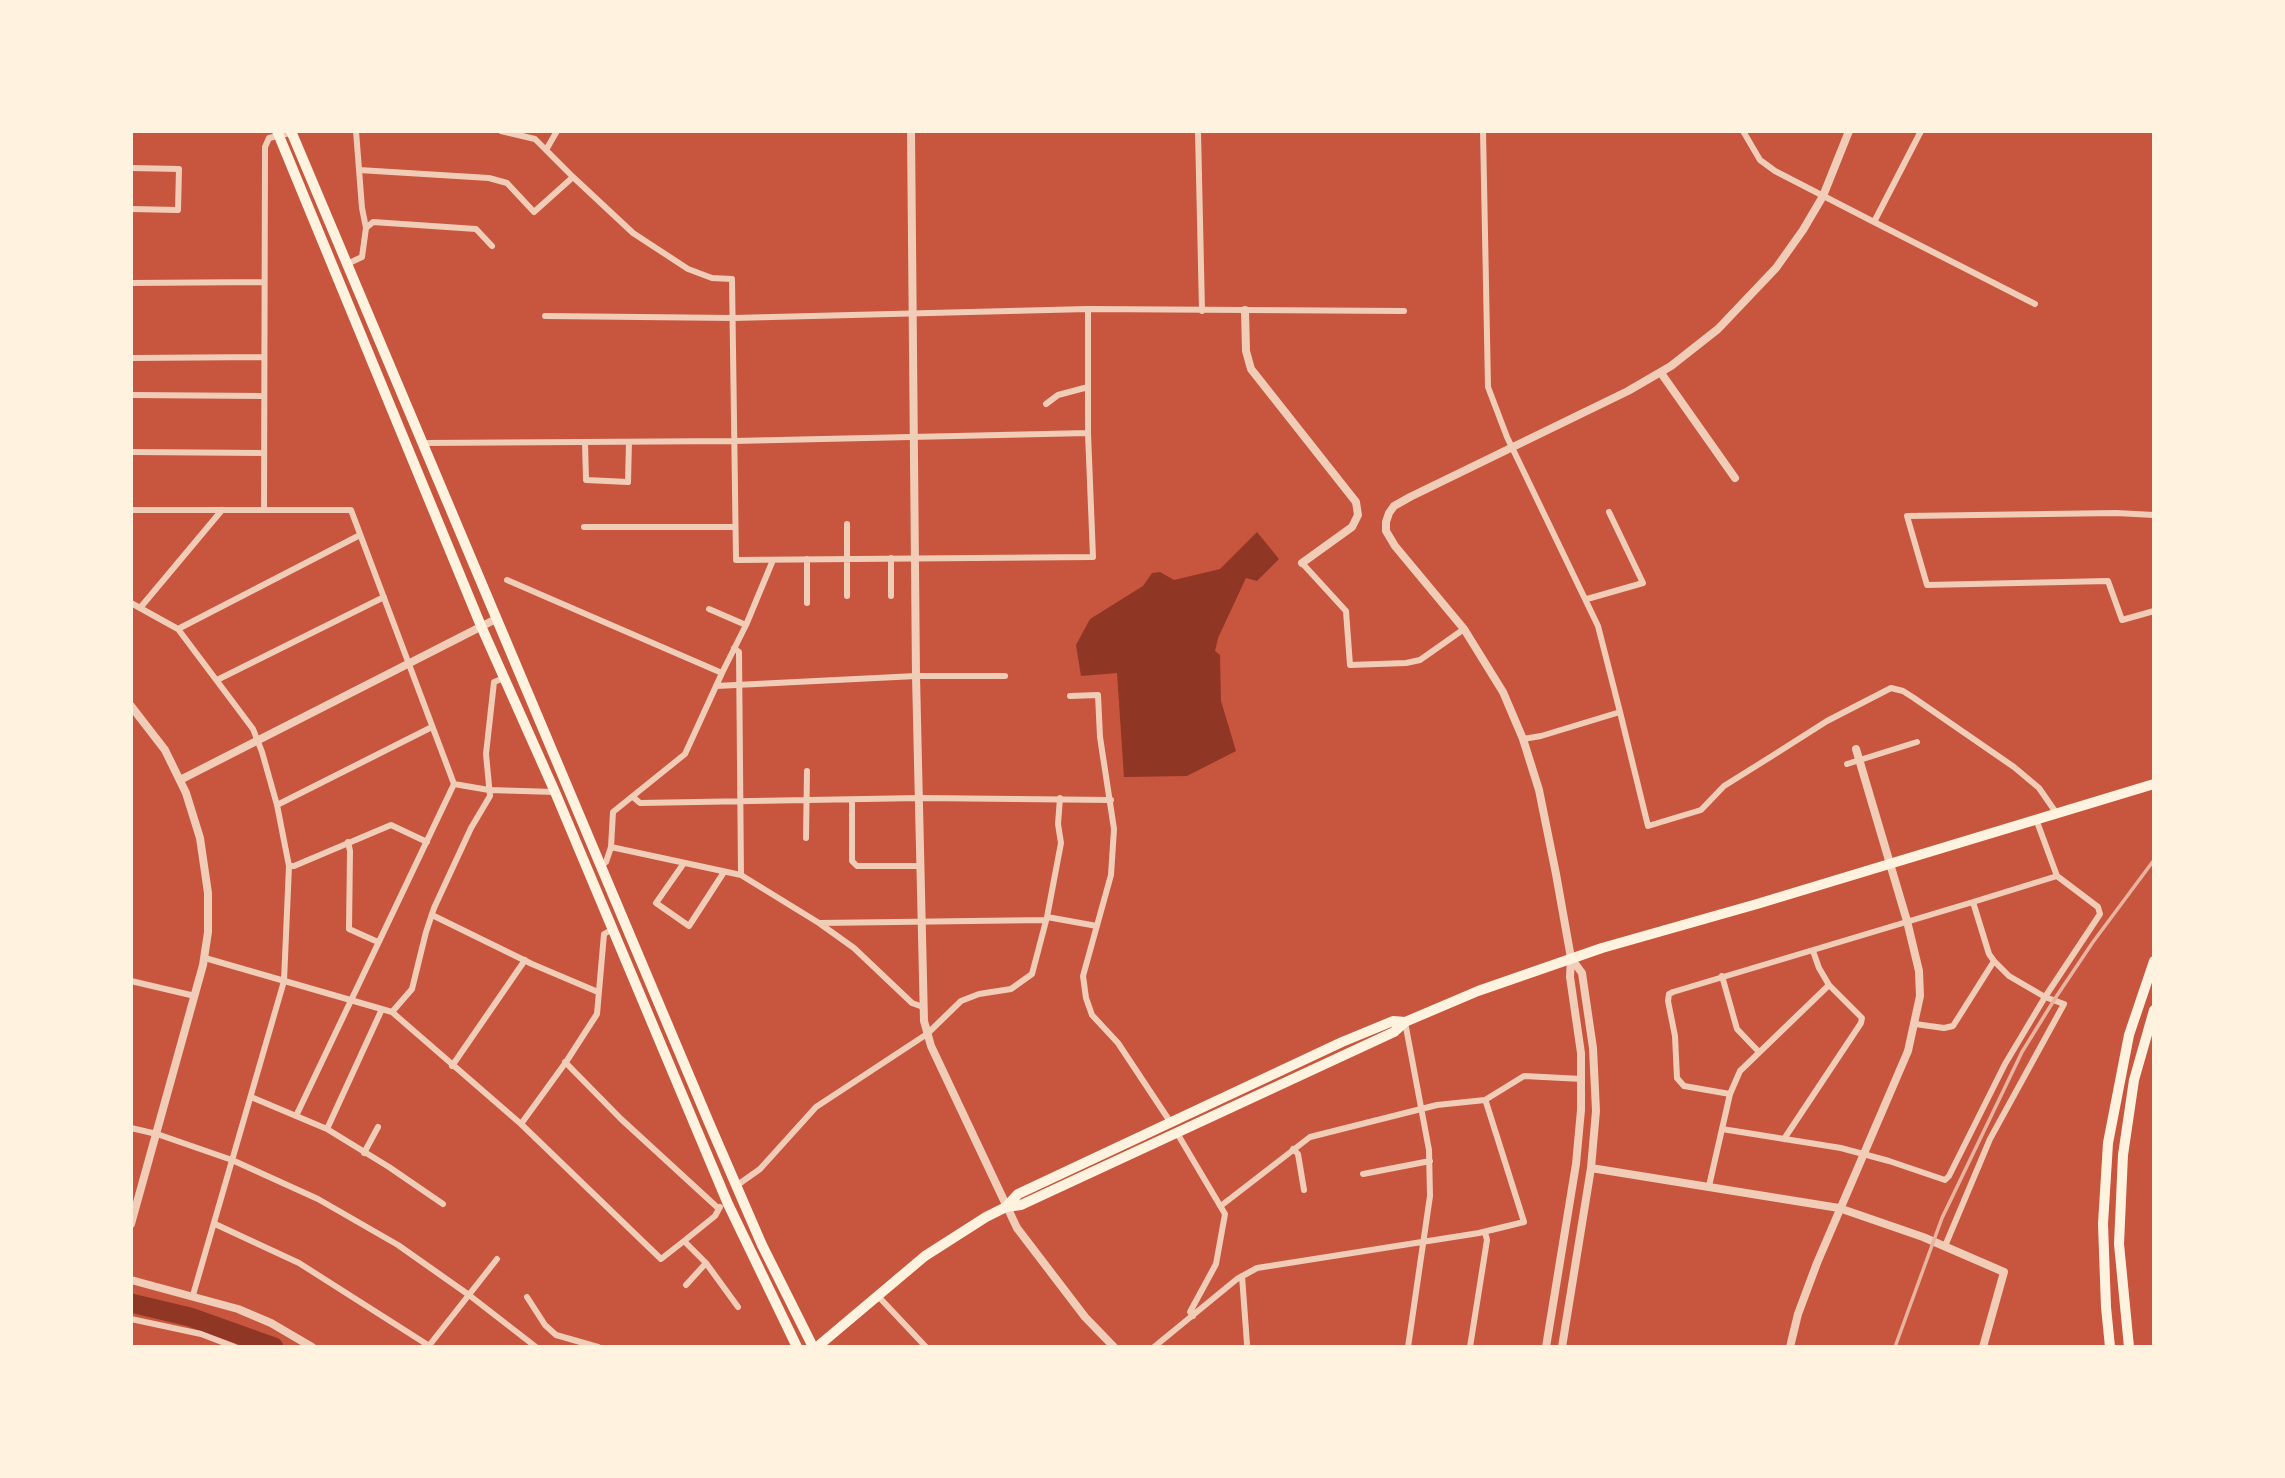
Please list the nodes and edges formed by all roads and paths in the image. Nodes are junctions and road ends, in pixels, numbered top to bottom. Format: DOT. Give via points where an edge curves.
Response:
graph roads {
  1 [pos="293,131"];
  2 [pos="356,131"];
  3 [pos="501,131"];
  4 [pos="557,131"];
  5 [pos="911,131"];
  6 [pos="1198,131"];
  7 [pos="1483,131"];
  8 [pos="1743,131"];
  9 [pos="1849,131"];
  10 [pos="1921,131"];
  11 [pos="277,133"];
  12 [pos="546,150"];
  13 [pos="131,168"];
  14 [pos="359,170"];
  15 [pos="573,177"];
  16 [pos="1823,196"];
  17 [pos="131,209"];
  18 [pos="1874,222"];
  19 [pos="366,228"];
  20 [pos="492,246"];
  21 [pos="347,264"];
  22 [pos="264,282"];
  23 [pos="131,283"];
  24 [pos="2035,304"];
  25 [pos="1088,309"];
  26 [pos="1245,310"];
  27 [pos="1202,311"];
  28 [pos="1404,312"];
  29 [pos="912,314"];
  30 [pos="545,316"];
  31 [pos="733,318"];
  32 [pos="264,357"];
  33 [pos="131,358"];
  34 [pos="1661,373"];
  35 [pos="1088,387"];
  36 [pos="131,395"];
  37 [pos="264,396"];
  38 [pos="1046,404"];
  39 [pos="1088,433"];
  40 [pos="915,436"];
  41 [pos="734,441"];
  42 [pos="584,442"];
  43 [pos="629,442"];
  44 [pos="424,443"];
  45 [pos="1513,448"];
  46 [pos="131,452"];
  47 [pos="264,453"];
  48 [pos="1735,478"];
  49 [pos="131,510"];
  50 [pos="222,510"];
  51 [pos="264,510"];
  52 [pos="1609,512"];
  53 [pos="2154,515"];
  54 [pos="847,524"];
  55 [pos="584,527"];
  56 [pos="735,527"];
  57 [pos="360,535"];
  58 [pos="891,558"];
  59 [pos="917,558"];
  60 [pos="807,559"];
  61 [pos="847,559"];
  62 [pos="773,560"];
  63 [pos="1302,564"];
  64 [pos="507,580"];
  65 [pos="848,596"];
  66 [pos="891,596"];
  67 [pos="384,597"];
  68 [pos="1587,599"];
  69 [pos="131,603"];
  70 [pos="807,603"];
  71 [pos="140,608"];
  72 [pos="709,609"];
  73 [pos="2154,611"];
  74 [pos="496,619"];
  75 [pos="746,625"];
  76 [pos="481,626"];
  77 [pos="178,629"];
  78 [pos="1464,629"];
  79 [pos="734,648"];
  80 [pos="408,663"];
  81 [pos="722,673"];
  82 [pos="1005,676"];
  83 [pos="916,677"];
  84 [pos="504,678"];
  85 [pos="218,680"];
  86 [pos="738,685"];
  87 [pos="716,686"];
  88 [pos="1070,696"];
  89 [pos="131,706"];
  90 [pos="1620,712"];
  91 [pos="432,727"];
  92 [pos="1522,739"];
  93 [pos="258,740"];
  94 [pos="1917,742"];
  95 [pos="1856,749"];
  96 [pos="1859,760"];
  97 [pos="1847,764"];
  98 [pos="807,771"];
  99 [pos="180,780"];
  100 [pos="454,784"];
  101 [pos="2154,784"];
  102 [pos="489,790"];
  103 [pos="555,792"];
  104 [pos="633,796"];
  105 [pos="920,798"];
  106 [pos="1060,798"];
  107 [pos="1111,800"];
  108 [pos="852,801"];
  109 [pos="807,802"];
  110 [pos="739,803"];
  111 [pos="276,805"];
  112 [pos="2057,814"];
  113 [pos="2036,819"];
  114 [pos="806,838"];
  115 [pos="348,842"];
  116 [pos="426,842"];
  117 [pos="611,847"];
  118 [pos="684,863"];
  119 [pos="1890,864"];
  120 [pos="289,866"];
  121 [pos="601,866"];
  122 [pos="921,866"];
  123 [pos="724,873"];
  124 [pos="741,875"];
  125 [pos="2057,876"];
  126 [pos="1973,902"];
  127 [pos="432,915"];
  128 [pos="1046,919"];
  129 [pos="1908,921"];
  130 [pos="819,923"];
  131 [pos="922,923"];
  132 [pos="1097,926"];
  133 [pos="613,929"];
  134 [pos="378,942"];
  135 [pos="1813,951"];
  136 [pos="205,958"];
  137 [pos="1571,958"];
  138 [pos="525,960"];
  139 [pos="1994,961"];
  140 [pos="2154,961"];
  141 [pos="1722,976"];
  142 [pos="131,981"];
  143 [pos="284,981"];
  144 [pos="1829,985"];
  145 [pos="598,992"];
  146 [pos="195,996"];
  147 [pos="2045,997"];
  148 [pos="350,1000"];
  149 [pos="923,1007"];
  150 [pos="382,1009"];
  151 [pos="2154,1010"];
  152 [pos="392,1012"];
  153 [pos="1405,1022"];
  154 [pos="1915,1024"];
  155 [pos="927,1034"];
  156 [pos="1759,1052"];
  157 [pos="565,1062"];
  158 [pos="452,1066"];
  159 [pos="1582,1079"];
  160 [pos="1730,1094"];
  161 [pos="251,1097"];
  162 [pos="1486,1102"];
  163 [pos="1422,1109"];
  164 [pos="296,1116"];
  165 [pos="521,1124"];
  166 [pos="378,1127"];
  167 [pos="131,1128"];
  168 [pos="1174,1128"];
  169 [pos="327,1129"];
  170 [pos="1722,1129"];
  171 [pos="157,1134"];
  172 [pos="1784,1139"];
  173 [pos="1293,1149"];
  174 [pos="364,1153"];
  175 [pos="1863,1154"];
  176 [pos="232,1160"];
  177 [pos="1430,1161"];
  178 [pos="1591,1168"];
  179 [pos="1363,1174"];
  180 [pos="736,1186"];
  181 [pos="1709,1186"];
  182 [pos="1304,1190"];
  183 [pos="443,1204"];
  184 [pos="1222,1205"];
  185 [pos="723,1206"];
  186 [pos="1006,1207"];
  187 [pos="1839,1208"];
  188 [pos="131,1224"];
  189 [pos="215,1224"];
  190 [pos="1485,1232"];
  191 [pos="684,1241"];
  192 [pos="1424,1241"];
  193 [pos="1945,1246"];
  194 [pos="496,1259"];
  195 [pos="706,1263"];
  196 [pos="1242,1276"];
  197 [pos="131,1280"];
  198 [pos="686,1285"];
  199 [pos="193,1295"];
  200 [pos="469,1295"];
  201 [pos="877,1295"];
  202 [pos="527,1297"];
  203 [pos="738,1307"];
  204 [pos="1193,1316"];
  205 [pos="131,1319"];
  206 [pos="1165,1339"];
  207 [pos="1247,1344"];
  208 [pos="429,1346"];
  209 [pos="235,1347"];
  210 [pos="312,1347"];
  211 [pos="536,1347"];
  212 [pos="598,1347"];
  213 [pos="797,1347"];
  214 [pos="815,1347"];
  215 [pos="926,1347"];
  216 [pos="1115,1347"];
  217 [pos="1154,1347"];
  218 [pos="1168,1347"];
  219 [pos="1408,1347"];
  220 [pos="1471,1347"];
  221 [pos="1546,1347"];
  222 [pos="1562,1347"];
  223 [pos="1790,1347"];
  224 [pos="1983,1347"];
  225 [pos="2110,1347"];
  226 [pos="2129,1347"];
  1 -- 11 [label="street"];
  1 -- 21 [label="main road"];
  2 -- 14 [label="street"];
  3 -- 12 [label="street" via="536,139"];
  4 -- 12 [label="street"];
  5 -- 29 [label="street"];
  6 -- 27 [label="street"];
  7 -- 45 [label="street" via="1488,387"];
  8 -- 16 [label="street" via="1759,160"];
  9 -- 16 [label="street"];
  10 -- 18 [label="street"];
  11 -- 22 [label="street" via="265,147"];
  11 -- 76 [label="main road"];
  12 -- 15 [label="street"];
  13 -- 17 [label="street" via="179,169 178,210"];
  14 -- 15 [label="street" via="489,178 508,183 534,212"];
  14 -- 19 [label="street"];
  15 -- 31 [label="street" via="633,233 688,269 732,279"];
  16 -- 18 [label="street"];
  16 -- 34 [label="street" via="1793,245 1760,286 1718,329"];
  18 -- 24 [label="street"];
  19 -- 20 [label="street" via="373,222 476,229"];
  19 -- 21 [label="street" via="362,257"];
  21 -- 44 [label="main road"];
  22 -- 23 [label="street"];
  22 -- 32 [label="street"];
  25 -- 27 [label="street"];
  25 -- 29 [label="street"];
  25 -- 35 [label="street"];
  26 -- 27 [label="street"];
  26 -- 28 [label="street"];
  26 -- 63 [label="street" via="1251,369 1356,502 1358,515 1352,527"];
  29 -- 31 [label="street"];
  29 -- 40 [label="street"];
  30 -- 31 [label="street"];
  31 -- 41 [label="street"];
  32 -- 33 [label="street"];
  32 -- 37 [label="street"];
  34 -- 45 [label="street"];
  34 -- 48 [label="street"];
  35 -- 38 [label="street" via="1065,392"];
  35 -- 39 [label="street"];
  36 -- 37 [label="street"];
  37 -- 47 [label="street"];
  39 -- 40 [label="street"];
  39 -- 59 [label="street" via="1093,557"];
  40 -- 41 [label="street"];
  40 -- 59 [label="street"];
  41 -- 43 [label="street"];
  41 -- 56 [label="street"];
  42 -- 43 [label="street"];
  42 -- 43 [label="street" via="586,480 628,482"];
  42 -- 44 [label="street"];
  44 -- 74 [label="main road"];
  45 -- 68 [label="street"];
  45 -- 78 [label="street" via="1394,506 1386,522 1395,546"];
  46 -- 47 [label="street"];
  47 -- 51 [label="street"];
  49 -- 50 [label="street"];
  50 -- 51 [label="street"];
  50 -- 71 [label="street"];
  51 -- 57 [label="street" via="351,510"];
  52 -- 68 [label="street" via="1643,583"];
  53 -- 73 [label="street" via="1907,516 1927,585 2108,581 2122,621"];
  54 -- 61 [label="street"];
  55 -- 56 [label="street"];
  56 -- 62 [label="street" via="736,560"];
  57 -- 67 [label="street"];
  57 -- 77 [label="street"];
  58 -- 59 [label="street"];
  58 -- 61 [label="street"];
  58 -- 66 [label="street"];
  59 -- 83 [label="street"];
  60 -- 61 [label="street"];
  60 -- 62 [label="street"];
  60 -- 70 [label="street"];
  61 -- 65 [label="street"];
  62 -- 75 [label="street"];
  63 -- 78 [label="street" via="1346,611 1350,665 1420,660"];
  64 -- 81 [label="street"];
  67 -- 80 [label="street"];
  67 -- 85 [label="street"];
  68 -- 90 [label="street"];
  69 -- 71 [label="street"];
  71 -- 77 [label="street"];
  72 -- 75 [label="street"];
  74 -- 76 [label="street"];
  74 -- 121 [label="main road"];
  75 -- 79 [label="street"];
  76 -- 80 [label="street"];
  76 -- 84 [label="main road"];
  77 -- 85 [label="street"];
  78 -- 92 [label="street" via="1503,692"];
  79 -- 81 [label="street"];
  79 -- 86 [label="street" via="739,652"];
  80 -- 91 [label="street"];
  80 -- 93 [label="street"];
  81 -- 87 [label="street"];
  82 -- 83 [label="street"];
  83 -- 86 [label="street"];
  83 -- 105 [label="street"];
  84 -- 102 [label="street" via="494,682 486,754"];
  84 -- 103 [label="main road"];
  85 -- 93 [label="street"];
  86 -- 87 [label="street"];
  86 -- 110 [label="street"];
  87 -- 104 [label="street" via="685,754"];
  88 -- 107 [label="street" via="1098,695"];
  89 -- 99 [label="street" via="165,750"];
  90 -- 92 [label="street"];
  90 -- 112 [label="street" via="1648,826 1701,810 1724,786 1772,755 1891,688 1914,698 2014,767 2039,788"];
  91 -- 100 [label="street"];
  91 -- 111 [label="street"];
  92 -- 137 [label="street" via="1539,790"];
  93 -- 99 [label="street"];
  93 -- 111 [label="street"];
  94 -- 96 [label="street"];
  95 -- 96 [label="street"];
  96 -- 97 [label="street"];
  96 -- 119 [label="street"];
  98 -- 109 [label="street"];
  99 -- 136 [label="street" via="205,866"];
  100 -- 102 [label="street"];
  100 -- 116 [label="street"];
  101 -- 112 [label="main road"];
  102 -- 103 [label="street"];
  102 -- 127 [label="street"];
  103 -- 133 [label="main road"];
  104 -- 110 [label="street" via="640,803"];
  104 -- 117 [label="street" via="613,812"];
  105 -- 106 [label="street"];
  105 -- 108 [label="street"];
  105 -- 122 [label="street"];
  106 -- 107 [label="street"];
  106 -- 128 [label="street" via="1061,843"];
  107 -- 132 [label="street" via="1111,876"];
  108 -- 109 [label="street"];
  108 -- 122 [label="street" via="852,861 857,866"];
  109 -- 110 [label="street"];
  109 -- 114 [label="street"];
  110 -- 124 [label="street"];
  111 -- 120 [label="street"];
  112 -- 113 [label="main road"];
  113 -- 119 [label="main road"];
  113 -- 125 [label="street"];
  115 -- 116 [label="street" via="391,825"];
  115 -- 120 [label="street"];
  115 -- 134 [label="street" via="349,929"];
  116 -- 134 [label="street"];
  117 -- 118 [label="street"];
  117 -- 121 [label="street"];
  118 -- 123 [label="street"];
  118 -- 123 [label="street" via="656,903 689,926"];
  119 -- 129 [label="street"];
  119 -- 137 [label="main road"];
  120 -- 143 [label="street"];
  121 -- 180 [label="main road"];
  122 -- 131 [label="street"];
  123 -- 124 [label="street"];
  124 -- 130 [label="street"];
  125 -- 126 [label="street"];
  125 -- 147 [label="street" via="2098,907 2100,915"];
  126 -- 129 [label="street"];
  126 -- 139 [label="street"];
  127 -- 138 [label="street"];
  127 -- 152 [label="street" via="412,989"];
  128 -- 131 [label="street"];
  128 -- 132 [label="street"];
  128 -- 155 [label="street" via="1032,974 1011,989 961,1001"];
  129 -- 135 [label="street"];
  129 -- 154 [label="street" via="1919,971"];
  130 -- 131 [label="street"];
  130 -- 149 [label="street" via="855,948 912,1003"];
  131 -- 149 [label="street"];
  132 -- 168 [label="street" via="1083,976 1092,1015 1118,1044"];
  133 -- 145 [label="street" via="604,934"];
  133 -- 185 [label="main road"];
  134 -- 148 [label="street"];
  135 -- 141 [label="street"];
  135 -- 144 [label="street"];
  136 -- 143 [label="street"];
  136 -- 146 [label="street"];
  137 -- 153 [label="main road"];
  137 -- 159 [label="street"];
  137 -- 178 [label="street" via="1582,973 1594,1059"];
  138 -- 145 [label="street"];
  138 -- 158 [label="street"];
  139 -- 147 [label="street" via="2009,976"];
  139 -- 154 [label="street" via="1954,1026"];
  140 -- 225 [label="main road" via="2129,1035 2108,1143 2103,1224"];
  141 -- 156 [label="street" via="1737,1030"];
  141 -- 160 [label="street" via="1669,994 1668,1001 1677,1078 1684,1086"];
  142 -- 146 [label="street"];
  143 -- 148 [label="street"];
  143 -- 161 [label="street"];
  144 -- 156 [label="street"];
  144 -- 172 [label="street" via="1860,1014 1861,1023"];
  145 -- 157 [label="street" via="597,1014"];
  146 -- 171 [label="street"];
  147 -- 175 [label="street" via="1945,1180"];
  147 -- 193 [label="street" via="2064,1004 1990,1139"];
  148 -- 150 [label="street"];
  148 -- 164 [label="street"];
  149 -- 155 [label="street"];
  150 -- 152 [label="street"];
  150 -- 169 [label="street"];
  151 -- 226 [label="main road" via="2134,1080 2123,1155 2119,1244"];
  152 -- 158 [label="street"];
  153 -- 163 [label="street"];
  153 -- 168 [label="main road" via="1394,1032"];
  154 -- 175 [label="street"];
  155 -- 180 [label="street" via="816,1107 760,1169"];
  155 -- 186 [label="street"];
  156 -- 160 [label="street" via="1740,1071"];
  157 -- 165 [label="street"];
  157 -- 185 [label="street" via="621,1119"];
  158 -- 165 [label="street"];
  159 -- 163 [label="street" via="1524,1076 1485,1100"];
  159 -- 221 [label="street" via="1576,1164"];
  160 -- 170 [label="street"];
  161 -- 164 [label="street"];
  161 -- 176 [label="street"];
  162 -- 190 [label="street" via="1524,1222"];
  163 -- 173 [label="street" via="1310,1137"];
  163 -- 177 [label="street"];
  164 -- 169 [label="street"];
  165 -- 191 [label="street" via="661,1259"];
  166 -- 174 [label="street"];
  167 -- 171 [label="street"];
  168 -- 184 [label="street"];
  168 -- 186 [label="main road" via="1021,1205"];
  169 -- 174 [label="street"];
  170 -- 172 [label="street"];
  170 -- 181 [label="street"];
  171 -- 176 [label="street"];
  171 -- 188 [label="street"];
  172 -- 175 [label="street"];
  173 -- 182 [label="street" via="1298,1154"];
  173 -- 184 [label="street"];
  174 -- 183 [label="street"];
  175 -- 187 [label="street"];
  176 -- 189 [label="street"];
  176 -- 200 [label="street" via="318,1199 398,1245"];
  177 -- 179 [label="street"];
  177 -- 192 [label="street"];
  178 -- 181 [label="street"];
  178 -- 222 [label="street"];
  180 -- 214 [label="main road"];
  181 -- 187 [label="street"];
  184 -- 204 [label="street" via="1225,1214 1216,1264 1190,1312"];
  185 -- 191 [label="street"];
  185 -- 213 [label="main road"];
  186 -- 201 [label="main road" via="934,1250"];
  186 -- 216 [label="street" via="1085,1317"];
  187 -- 193 [label="street"];
  187 -- 223 [label="street"];
  189 -- 199 [label="street"];
  189 -- 208 [label="street" via="299,1262"];
  190 -- 192 [label="street"];
  190 -- 220 [label="street"];
  191 -- 195 [label="street"];
  192 -- 196 [label="street" via="1286,1262"];
  192 -- 219 [label="street"];
  193 -- 224 [label="street" via="2004,1272"];
  194 -- 200 [label="street"];
  195 -- 198 [label="street"];
  195 -- 203 [label="street"];
  196 -- 204 [label="street"];
  196 -- 207 [label="street"];
  197 -- 199 [label="street"];
  199 -- 210 [label="street" via="271,1323"];
  200 -- 208 [label="street"];
  200 -- 211 [label="street"];
  201 -- 214 [label="main road"];
  201 -- 215 [label="street"];
  202 -- 212 [label="street" via="556,1335"];
  204 -- 206 [label="street"];
  205 -- 209 [label="street" via="201,1334"];
  206 -- 217 [label="street"];
  206 -- 218 [label="street"];
}
